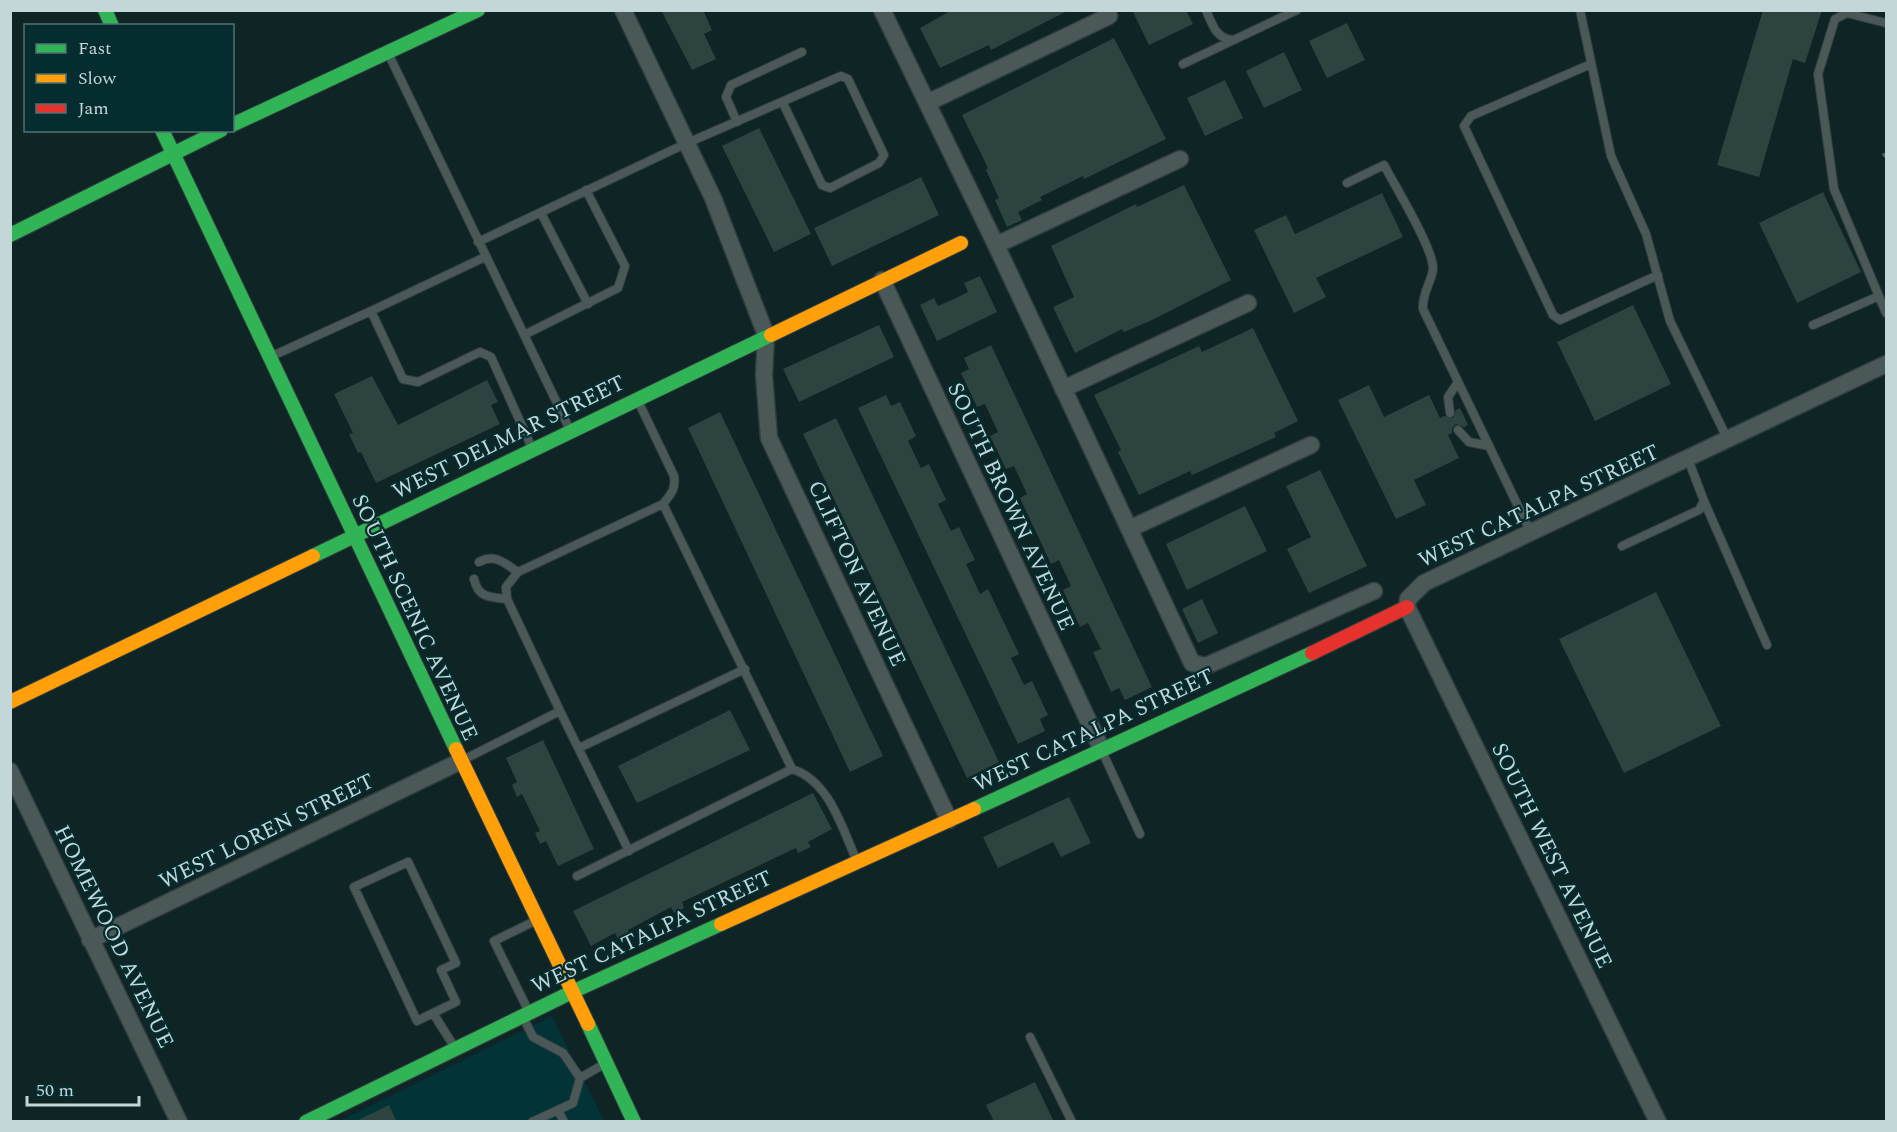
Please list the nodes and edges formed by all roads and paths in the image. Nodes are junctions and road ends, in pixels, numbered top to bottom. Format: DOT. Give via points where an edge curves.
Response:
graph roads {
  1 [pos="105,10"];
  2 [pos="478,10"];
  3 [pos="623,10"];
  4 [pos="882,10"];
  5 [pos="1206,10"];
  6 [pos="1276,10"];
  7 [pos="1297,10"];
  8 [pos="1580,10"];
  9 [pos="1109,16"];
  10 [pos="1273,22"];
  11 [pos="1887,23"];
  12 [pos="111,24"];
  13 [pos="1234,40"];
  14 [pos="388,52"];
  15 [pos="802,52"];
  16 [pos="1183,64"];
  17 [pos="1591,64"];
  18 [pos="783,103"];
  19 [pos="927,103"];
  20 [pos="737,122"];
  21 [pos="234,124"];
  22 [pos="163,132"];
  23 [pos="217,132"];
  24 [pos="685,144"];
  25 [pos="173,153"];
  26 [pos="1180,159"];
  27 [pos="1347,183"];
  28 [pos="586,190"];
  29 [pos="541,213"];
  30 [pos="10,235"];
  31 [pos="478,242"];
  32 [pos="961,243"];
  33 [pos="996,245"];
  34 [pos="485,257"];
  35 [pos="1658,275"];
  36 [pos="882,280"];
  37 [pos="1879,296"];
  38 [pos="1248,303"];
  39 [pos="588,304"];
  40 [pos="371,311"];
  41 [pos="1887,313"];
  42 [pos="1813,325"];
  43 [pos="524,335"];
  44 [pos="766,335"];
  45 [pos="270,357"];
  46 [pos="1887,364"];
  47 [pos="1458,382"];
  48 [pos="1063,389"];
  49 [pos="637,398"];
  50 [pos="1450,413"];
  51 [pos="570,430"];
  52 [pos="1458,430"];
  53 [pos="1728,440"];
  54 [pos="1311,445"];
  55 [pos="1489,446"];
  56 [pos="532,448"];
  57 [pos="1688,459"];
  58 [pos="1704,501"];
  59 [pos="663,504"];
  60 [pos="1129,529"];
  61 [pos="1531,533"];
  62 [pos="354,534"];
  63 [pos="1622,546"];
  64 [pos="479,561"];
  65 [pos="518,572"];
  66 [pos="474,579"];
  67 [pos="1374,591"];
  68 [pos="507,599"];
  69 [pos="1407,608"];
  70 [pos="1767,645"];
  71 [pos="745,669"];
  72 [pos="10,702"];
  73 [pos="560,711"];
  74 [pos="579,748"];
  75 [pos="1102,750"];
  76 [pos="461,761"];
  77 [pos="792,769"];
  78 [pos="10,771"];
  79 [pos="949,820"];
  80 [pos="1140,834"];
  81 [pos="629,851"];
  82 [pos="858,862"];
  83 [pos="577,876"];
  84 [pos="537,919"];
  85 [pos="90,940"];
  86 [pos="572,992"];
  87 [pos="433,1013"];
  88 [pos="526,1014"];
  89 [pos="1030,1037"];
  90 [pos="455,1049"];
  91 [pos="606,1063"];
  92 [pos="580,1078"];
  93 [pos="558,1110"];
  94 [pos="179,1122"];
  95 [pos="306,1122"];
  96 [pos="532,1122"];
  97 [pos="564,1122"];
  98 [pos="634,1122"];
  99 [pos="1072,1122"];
  100 [pos="1658,1122"];
  1 -- 12 [label="street"];
  2 -- 14 [label="street"];
  3 -- 24 [label="street"];
  4 -- 19 [label="street"];
  5 -- 13 [label="lane" via="1216,33 1225,40"];
  6 -- 10 [label="lane"];
  7 -- 10 [label="lane"];
  8 -- 17 [label="lane"];
  9 -- 19 [label="street"];
  10 -- 13 [label="lane"];
  11 -- 37 [label="lane" via="1841,14 1835,19 1818,74 1834,189"];
  13 -- 16 [label="lane"];
  14 -- 21 [label="street"];
  14 -- 31 [label="lane"];
  15 -- 20 [label="lane" via="731,85 726,96"];
  17 -- 35 [label="lane" via="1611,156 1646,234"];
  17 -- 35 [label="lane" via="1471,116 1464,126 1553,315 1560,320"];
  18 -- 18 [label="lane" via="841,76 848,80 884,155 879,163 830,188 822,184"];
  18 -- 20 [label="lane"];
  19 -- 33 [label="street"];
  20 -- 24 [label="lane"];
  22 -- 25 [label="street, SOUTH SCENIC AVENUE"];
  23 -- 25 [label="street"];
  24 -- 28 [label="lane"];
  24 -- 44 [label="street" via="744,273"];
  25 -- 30 [label="street"];
  25 -- 45 [label="street, SOUTH SCENIC AVENUE"];
  26 -- 33 [label="street"];
  27 -- 47 [label="lane" via="1384,165 1426,248 1433,269 1422,296 1423,309"];
  28 -- 29 [label="lane"];
  28 -- 39 [label="lane" via="625,266 618,288"];
  29 -- 31 [label="lane"];
  29 -- 39 [label="lane"];
  31 -- 34 [label="lane"];
  32 -- 36 [label="street, WEST DELMAR STREET"];
  33 -- 48 [label="street"];
  34 -- 40 [label="lane"];
  34 -- 43 [label="lane"];
  35 -- 53 [label="lane" via="1670,321"];
  36 -- 44 [label="street, WEST DELMAR STREET"];
  36 -- 75 [label="street, SOUTH BROWN AVENUE"];
  37 -- 41 [label="lane"];
  37 -- 42 [label="lane"];
  38 -- 48 [label="street"];
  39 -- 43 [label="lane"];
  40 -- 45 [label="lane"];
  40 -- 56 [label="lane" via="403,379 418,382 480,352 491,357"];
  43 -- 51 [label="lane"];
  44 -- 49 [label="street, WEST DELMAR STREET"];
  44 -- 79 [label="street, CLIFTON AVENUE" via="764,375 769,438"];
  45 -- 62 [label="street, SOUTH SCENIC AVENUE"];
  46 -- 53 [label="street, WEST CATALPA STREET"];
  47 -- 50 [label="lane" via="1448,397"];
  47 -- 55 [label="lane"];
  48 -- 60 [label="street"];
  49 -- 51 [label="street, WEST DELMAR STREET"];
  49 -- 59 [label="lane" via="674,476 673,493"];
  51 -- 56 [label="street, WEST DELMAR STREET"];
  52 -- 55 [label="lane" via="1469,442"];
  53 -- 57 [label="street, WEST CATALPA STREET"];
  54 -- 60 [label="street"];
  55 -- 61 [label="lane"];
  56 -- 62 [label="street, WEST DELMAR STREET"];
  57 -- 58 [label="lane"];
  57 -- 61 [label="street, WEST CATALPA STREET"];
  58 -- 63 [label="lane" via="1699,510"];
  58 -- 70 [label="lane"];
  59 -- 65 [label="lane"];
  59 -- 71 [label="lane"];
  60 -- 67 [label="street" via="1192,663 1206,666"];
  61 -- 69 [label="street, WEST CATALPA STREET" via="1424,583 1408,598"];
  62 -- 72 [label="street, WEST DELMAR STREET"];
  62 -- 76 [label="street, SOUTH SCENIC AVENUE"];
  64 -- 65 [label="lane" via="496,558"];
  65 -- 68 [label="lane" via="506,587"];
  66 -- 68 [label="lane" via="482,595"];
  68 -- 73 [label="lane"];
  69 -- 75 [label="street, WEST CATALPA STREET"];
  69 -- 100 [label="street, SOUTH WEST AVENUE"];
  71 -- 74 [label="lane"];
  71 -- 77 [label="lane"];
  73 -- 74 [label="lane"];
  73 -- 76 [label="lane"];
  74 -- 81 [label="lane"];
  75 -- 79 [label="street, WEST CATALPA STREET"];
  75 -- 80 [label="lane"];
  76 -- 84 [label="street, SOUTH SCENIC AVENUE"];
  76 -- 85 [label="street, WEST LOREN STREET"];
  77 -- 81 [label="lane"];
  77 -- 82 [label="lane" via="806,773 819,784"];
  78 -- 85 [label="street, HOMEWOOD AVENUE"];
  79 -- 82 [label="street, WEST CATALPA STREET"];
  81 -- 83 [label="lane"];
  82 -- 86 [label="street, WEST CATALPA STREET"];
  84 -- 86 [label="street, SOUTH SCENIC AVENUE"];
  84 -- 88 [label="lane" via="494,941"];
  85 -- 94 [label="street, HOMEWOOD AVENUE"];
  86 -- 88 [label="street, WEST CATALPA STREET"];
  86 -- 91 [label="street, SOUTH SCENIC AVENUE"];
  87 -- 87 [label="lane" via="456,1002 441,970 456,963 408,862 354,887 417,1021"];
  87 -- 90 [label="lane"];
  88 -- 90 [label="street, WEST CATALPA STREET"];
  88 -- 92 [label="lane" via="533,1037 563,1053"];
  89 -- 99 [label="lane"];
  90 -- 95 [label="street, WEST CATALPA STREET"];
  91 -- 92 [label="lane"];
  91 -- 98 [label="street, SOUTH SCENIC AVENUE"];
  92 -- 93 [label="lane" via="573,1103"];
  93 -- 96 [label="lane"];
  93 -- 97 [label="lane"];
}
